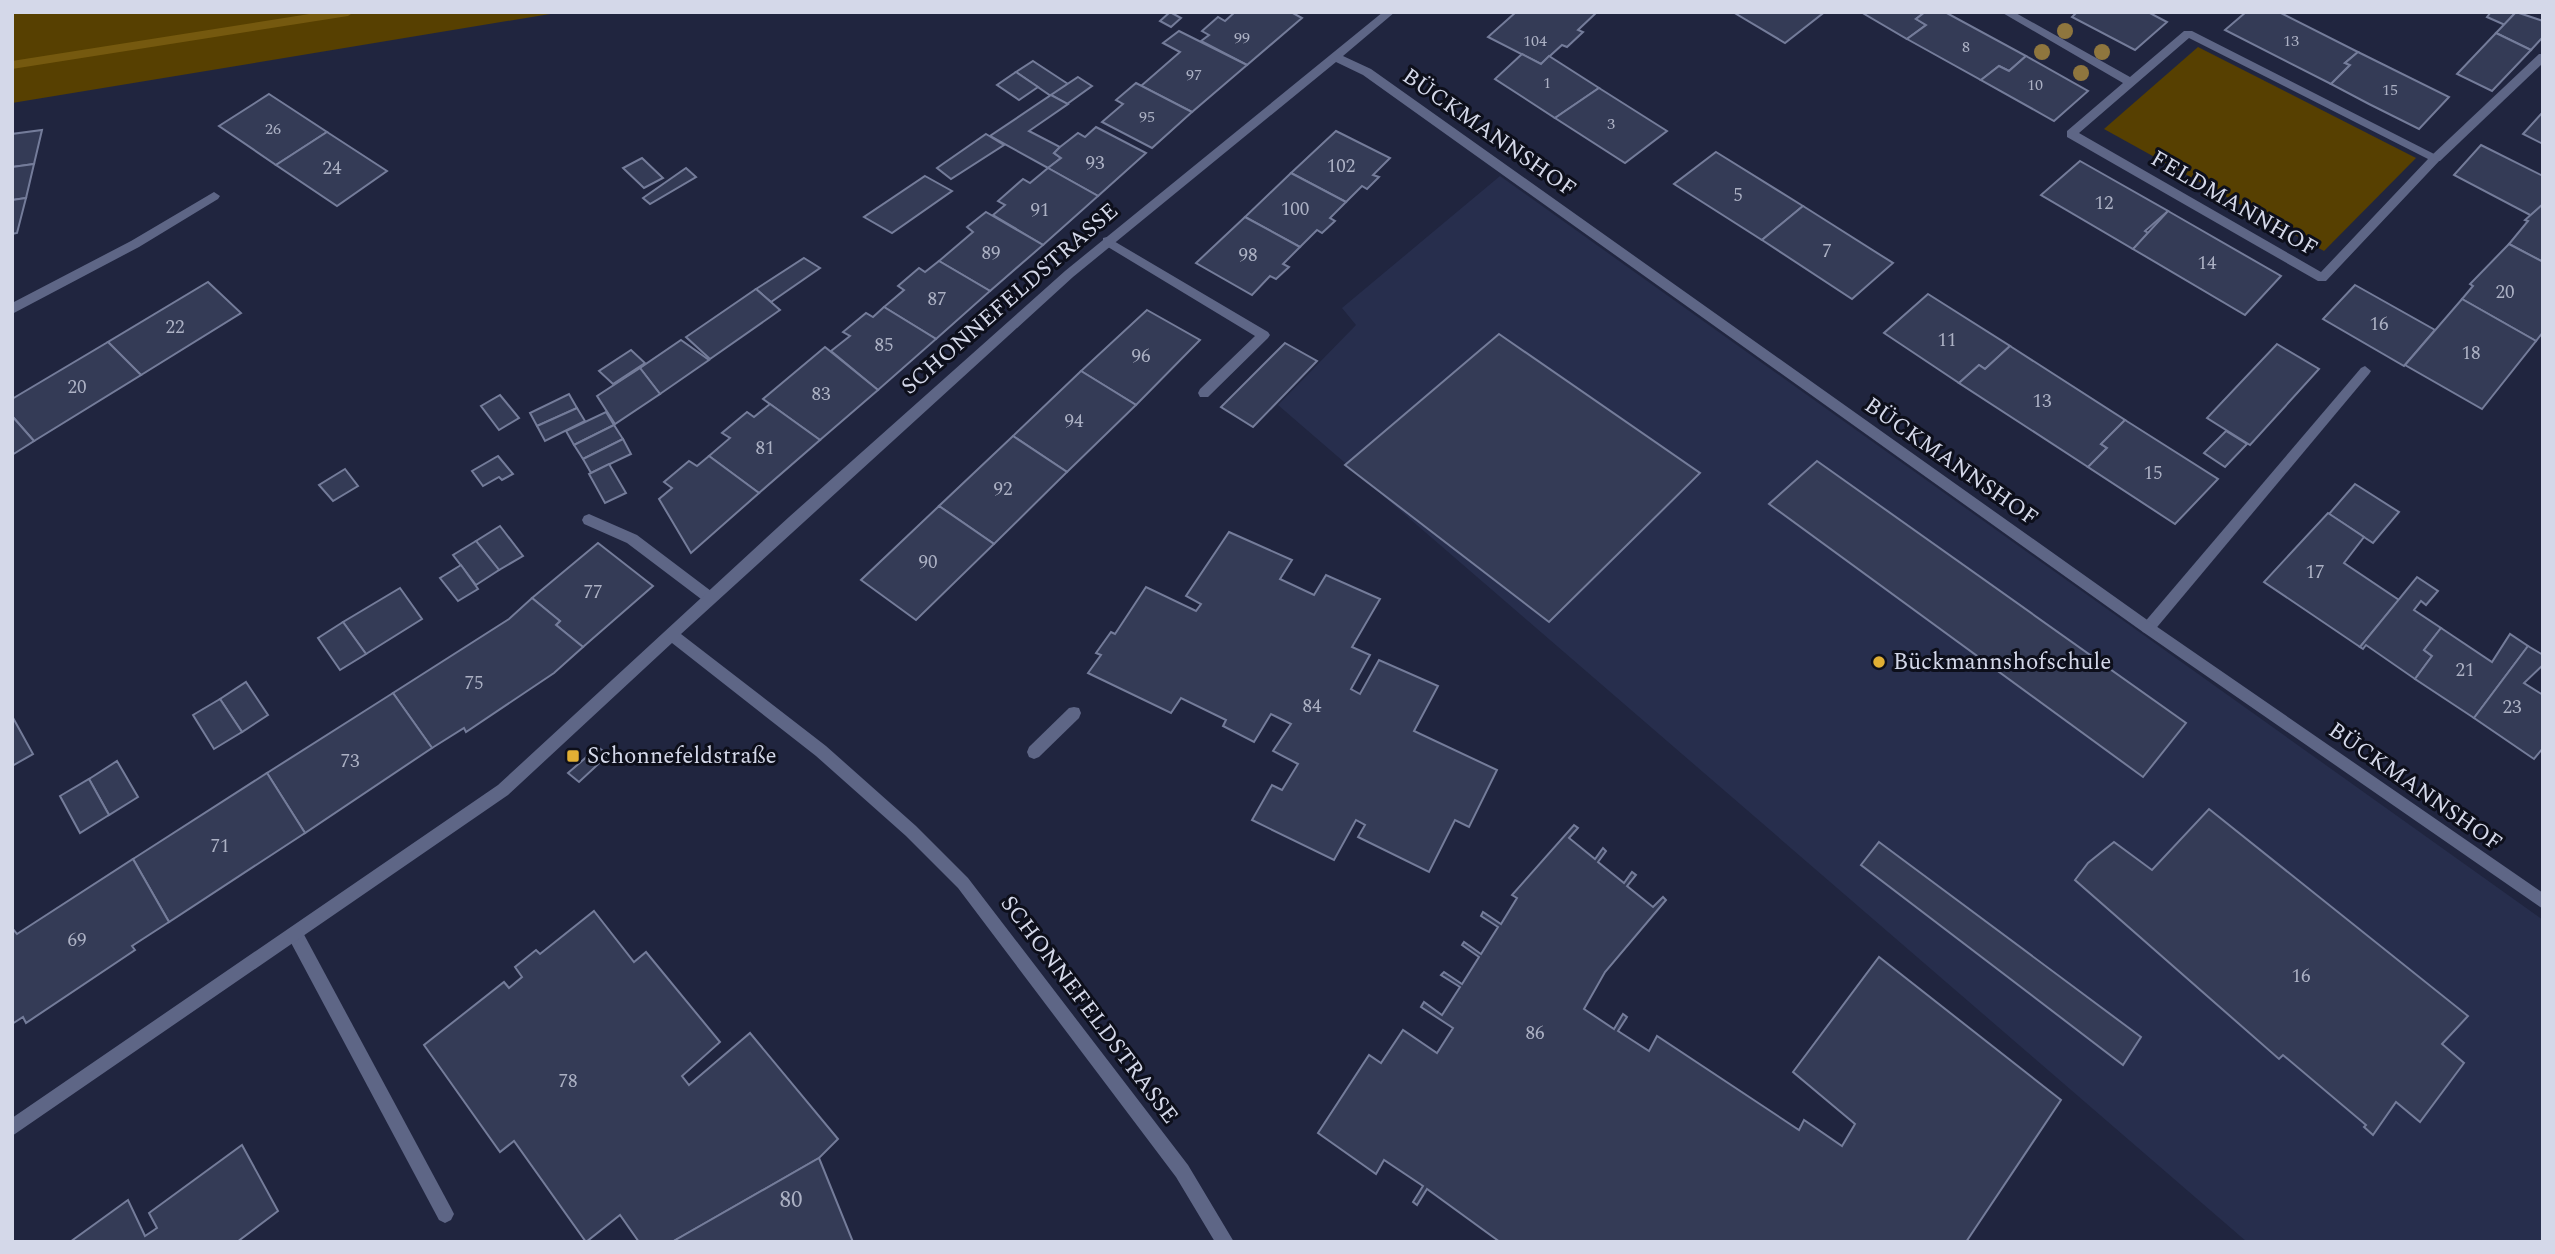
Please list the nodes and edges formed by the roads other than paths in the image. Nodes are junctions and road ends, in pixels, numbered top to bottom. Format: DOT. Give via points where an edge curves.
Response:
graph roads {
  1 [pos="1390,12"];
  2 [pos="2006,12"];
  3 [pos="1335,57"];
  4 [pos="2543,57"];
  5 [pos="2130,82"];
  6 [pos="2436,158"];
  7 [pos="214,196"];
  8 [pos="1107,241"];
  9 [pos="12,309"];
  10 [pos="2365,371"];
  11 [pos="1204,393"];
  12 [pos="589,520"];
  13 [pos="710,598"];
  14 [pos="2148,628"];
  15 [pos="671,634"];
  16 [pos="1074,713"];
  17 [pos="1034,752"];
  18 [pos="2543,902"];
  19 [pos="295,934"];
  20 [pos="12,1128"];
  21 [pos="445,1214"];
  22 [pos="1225,1242"];
  1 -- 3 [label="street, SCHONNEFELDSTRASSE"];
  2 -- 5 [label="street"];
  3 -- 8 [label="street, SCHONNEFELDSTRASSE"];
  3 -- 14 [label="street, BÜCKMANNSHOF" via="1367,72"];
  4 -- 6 [label="street"];
  5 -- 6 [label="street, FELDMANNHOF" via="2188,33"];
  5 -- 6 [label="street, FELDMANNHOF" via="2071,134 2322,278"];
  7 -- 9 [label="street"];
  8 -- 11 [label="street" via="1264,335"];
  8 -- 13 [label="street, SCHONNEFELDSTRASSE"];
  10 -- 14 [label="street"];
  12 -- 13 [label="street" via="632,539"];
  13 -- 15 [label="street, SCHONNEFELDSTRASSE"];
  14 -- 18 [label="street, BÜCKMANNSHOF"];
  15 -- 19 [label="street, SCHONNEFELDSTRASSE" via="503,790"];
  15 -- 22 [label="street, SCHONNEFELDSTRASSE" via="821,751 963,883 1182,1171"];
  16 -- 17 [label="street"];
  19 -- 20 [label="street, SCHONNEFELDSTRASSE"];
  19 -- 21 [label="street"];
}
